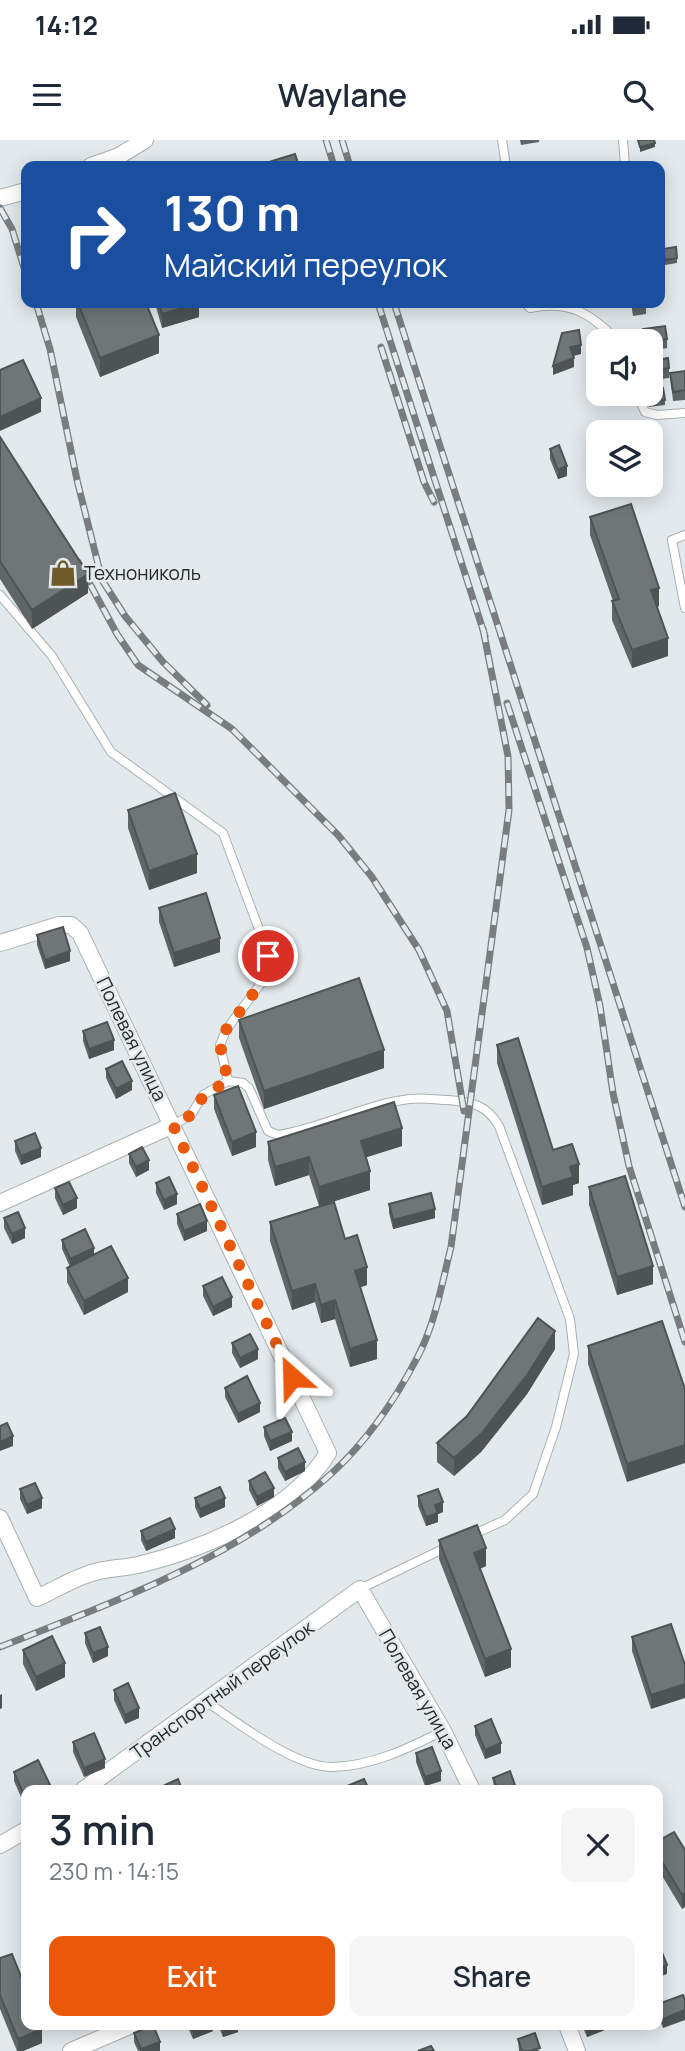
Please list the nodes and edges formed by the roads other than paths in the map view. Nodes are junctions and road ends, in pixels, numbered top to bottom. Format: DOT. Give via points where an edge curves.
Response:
graph roads {
  1 [pos="145,140"];
  2 [pos="502,140"];
  3 [pos="623,140"];
  4 [pos="106,161"];
  5 [pos="505,161"];
  6 [pos="625,161"];
  7 [pos="21,192"];
  8 [pos="0,198"];
  9 [pos="575,308"];
  10 [pos="606,329"];
  11 [pos="642,406"];
  12 [pos="685,413"];
  13 [pos="685,535"];
  14 [pos="0,595"];
  15 [pos="685,608"];
  16 [pos="0,943"];
  17 [pos="228,1081"];
  18 [pos="173,1125"];
  19 [pos="0,1203"];
  20 [pos="0,1518"];
  21 [pos="360,1589"];
  22 [pos="207,1702"];
  23 [pos="443,1731"];
  24 [pos="90,1785"];
  25 [pos="470,1785"];
  26 [pos="21,1833"];
  27 [pos="0,1845"];
  28 [pos="125,2030"];
  29 [pos="568,2030"];
  30 [pos="104,2045"];
  31 [pos="71,2051"];
  32 [pos="577,2051"];
  1 -- 4 [label="street"];
  2 -- 5 [label="lane"];
  3 -- 6 [label="lane"];
  7 -- 8 [label="street"];
  9 -- 10 [label="lane"];
  11 -- 12 [label="lane" via="645,412 657,415"];
  13 -- 15 [label="lane" via="672,540"];
  14 -- 17 [label="lane" via="52,656 111,752 223,833 268,956 265,978 220,1045"];
  16 -- 18 [label="street, Полевая улица" via="59,925 71,925 80,933"];
  17 -- 18 [label="lane" via="204,1095 191,1115"];
  17 -- 21 [label="lane" via="249,1088 268,1131 278,1135 413,1098 480,1106 491,1113 570,1319 574,1354 533,1494 505,1520"];
  18 -- 19 [label="street"];
  18 -- 20 [label="street, Полевая улица" via="328,1453 317,1471 287,1499 255,1520 186,1550 94,1572 37,1598"];
  21 -- 22 [label="street, Транспортный переулок"];
  21 -- 23 [label="street, Полевая улица"];
  22 -- 23 [label="lane" via="293,1757 329,1767 374,1760"];
  22 -- 24 [label="street, Транспортный переулок"];
  23 -- 25 [label="street, Полевая улица"];
  26 -- 27 [label="street"];
  28 -- 30 [label="street"];
  29 -- 32 [label="street"];
  30 -- 31 [label="street"];
}
